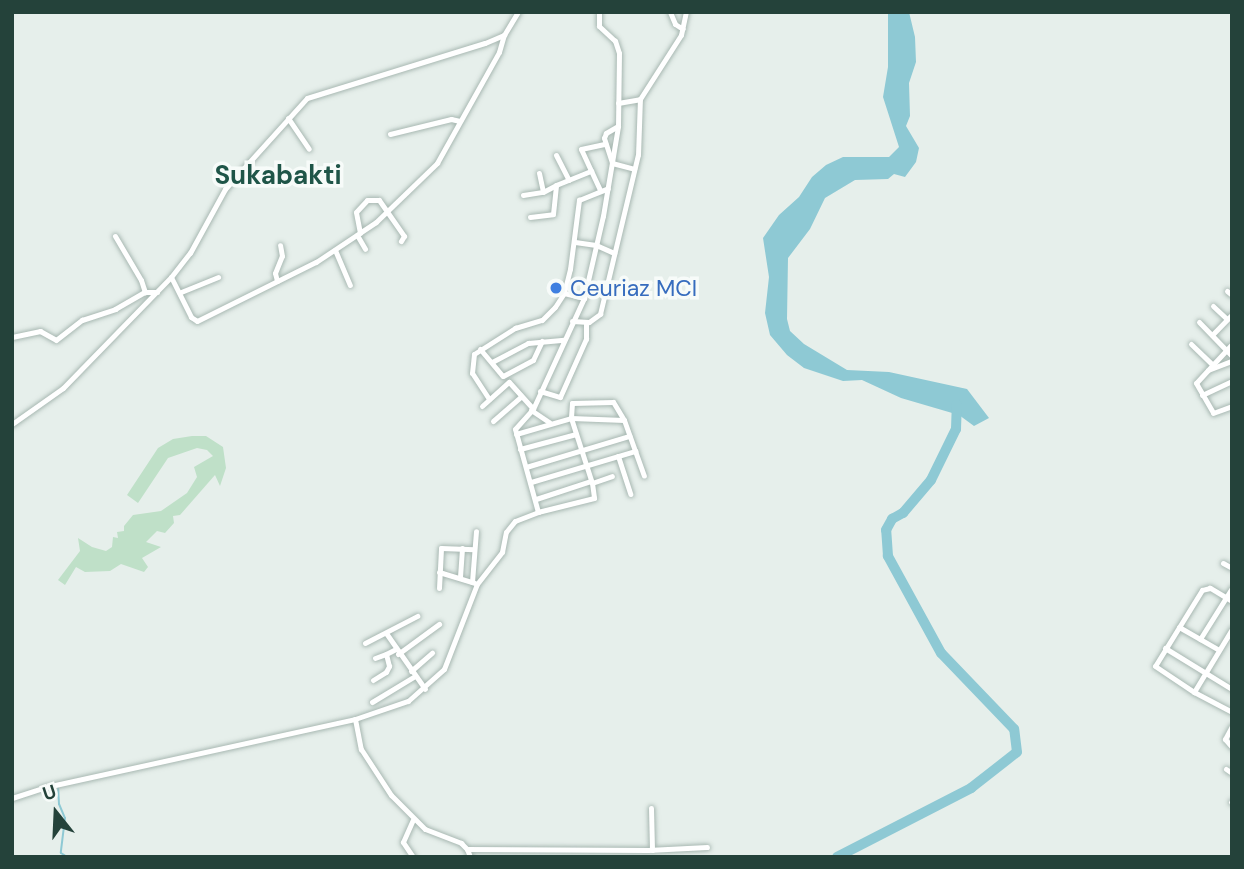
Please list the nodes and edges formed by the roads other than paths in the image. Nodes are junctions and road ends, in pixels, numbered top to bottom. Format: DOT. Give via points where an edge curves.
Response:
graph roads {
  1 [pos="517,12"];
  2 [pos="599,12"];
  3 [pos="670,12"];
  4 [pos="686,12"];
  5 [pos="683,29"];
  6 [pos="504,35"];
  7 [pos="640,99"];
  8 [pos="618,103"];
  9 [pos="288,118"];
  10 [pos="460,121"];
  11 [pos="618,126"];
  12 [pos="390,134"];
  13 [pos="605,144"];
  14 [pos="309,149"];
  15 [pos="556,155"];
  16 [pos="612,163"];
  17 [pos="634,169"];
  18 [pos="591,171"];
  19 [pos="539,173"];
  20 [pos="569,180"];
  21 [pos="556,186"];
  22 [pos="608,188"];
  23 [pos="600,190"];
  24 [pos="544,192"];
  25 [pos="523,195"];
  26 [pos="388,212"];
  27 [pos="530,217"];
  28 [pos="359,234"];
  29 [pos="115,236"];
  30 [pos="401,241"];
  31 [pos="575,242"];
  32 [pos="280,245"];
  33 [pos="596,245"];
  34 [pos="365,249"];
  35 [pos="335,250"];
  36 [pos="614,253"];
  37 [pos="218,276"];
  38 [pos="172,277"];
  39 [pos="277,281"];
  40 [pos="350,285"];
  41 [pos="145,292"];
  42 [pos="158,292"];
  43 [pos="181,292"];
  44 [pos="564,293"];
  45 [pos="584,298"];
  46 [pos="1213,306"];
  47 [pos="1230,317"];
  48 [pos="572,321"];
  49 [pos="586,322"];
  50 [pos="1199,322"];
  51 [pos="1212,335"];
  52 [pos="12,337"];
  53 [pos="564,340"];
  54 [pos="542,341"];
  55 [pos="1232,344"];
  56 [pos="1191,345"];
  57 [pos="480,349"];
  58 [pos="1227,349"];
  59 [pos="1232,358"];
  60 [pos="492,362"];
  61 [pos="1212,364"];
  62 [pos="1205,371"];
  63 [pos="503,376"];
  64 [pos="1232,381"];
  65 [pos="509,382"];
  66 [pos="540,391"];
  67 [pos="1202,395"];
  68 [pos="521,397"];
  69 [pos="489,399"];
  70 [pos="482,406"];
  71 [pos="1232,406"];
  72 [pos="532,410"];
  73 [pos="571,418"];
  74 [pos="624,420"];
  75 [pos="493,421"];
  76 [pos="549,422"];
  77 [pos="12,424"];
  78 [pos="516,434"];
  79 [pos="576,434"];
  80 [pos="629,436"];
  81 [pos="581,449"];
  82 [pos="520,450"];
  83 [pos="635,451"];
  84 [pos="618,456"];
  85 [pos="586,465"];
  86 [pos="526,467"];
  87 [pos="612,476"];
  88 [pos="644,476"];
  89 [pos="531,482"];
  90 [pos="591,482"];
  91 [pos="630,494"];
  92 [pos="536,499"];
  93 [pos="538,512"];
  94 [pos="476,531"];
  95 [pos="462,548"];
  96 [pos="474,549"];
  97 [pos="1223,563"];
  98 [pos="1232,568"];
  99 [pos="439,572"];
  100 [pos="460,577"];
  101 [pos="474,583"];
  102 [pos="439,588"];
  103 [pos="1232,588"];
  104 [pos="1229,599"];
  105 [pos="417,616"];
  106 [pos="439,624"];
  107 [pos="1179,627"];
  108 [pos="1232,629"];
  109 [pos="386,633"];
  110 [pos="1200,639"];
  111 [pos="365,643"];
  112 [pos="1165,648"];
  113 [pos="1219,650"];
  114 [pos="397,652"];
  115 [pos="432,653"];
  116 [pos="386,654"];
  117 [pos="375,658"];
  118 [pos="413,673"];
  119 [pos="1205,673"];
  120 [pos="373,680"];
  121 [pos="425,689"];
  122 [pos="1232,689"];
  123 [pos="1194,692"];
  124 [pos="372,702"];
  125 [pos="1232,712"];
  126 [pos="355,719"];
  127 [pos="1232,726"];
  128 [pos="1232,747"];
  129 [pos="1226,769"];
  130 [pos="1232,773"];
  131 [pos="12,798"];
  132 [pos="651,808"];
  133 [pos="414,820"];
  134 [pos="707,847"];
  135 [pos="467,849"];
  136 [pos="650,852"];
  137 [pos="413,857"];
  138 [pos="470,857"];
  1 -- 6 [label="street"];
  2 -- 8 [label="street" via="599,26 619,52"];
  3 -- 5 [label="street"];
  4 -- 5 [label="street"];
  5 -- 7 [label="street"];
  6 -- 9 [label="street" via="312,95"];
  6 -- 10 [label="street"];
  7 -- 8 [label="street"];
  7 -- 17 [label="street"];
  8 -- 11 [label="street"];
  9 -- 14 [label="street"];
  9 -- 38 [label="street" via="225,189"];
  10 -- 12 [label="street" via="451,119"];
  10 -- 26 [label="street" via="437,163"];
  11 -- 13 [label="street" via="606,133"];
  11 -- 16 [label="street"];
  13 -- 16 [label="street"];
  13 -- 18 [label="street" via="581,149"];
  15 -- 20 [label="street"];
  16 -- 17 [label="street"];
  16 -- 22 [label="street"];
  17 -- 36 [label="street"];
  18 -- 20 [label="street"];
  18 -- 23 [label="street"];
  19 -- 24 [label="street"];
  20 -- 21 [label="street"];
  21 -- 24 [label="street"];
  21 -- 27 [label="street" via="554,212"];
  22 -- 23 [label="street"];
  22 -- 33 [label="street"];
  23 -- 31 [label="street" via="579,200"];
  24 -- 25 [label="street"];
  26 -- 28 [label="street"];
  26 -- 28 [label="street" via="379,200 363,203 354,216"];
  26 -- 30 [label="street" via="404,236"];
  28 -- 34 [label="street"];
  28 -- 35 [label="street"];
  29 -- 41 [label="street"];
  31 -- 33 [label="street"];
  31 -- 44 [label="street"];
  32 -- 39 [label="street"];
  33 -- 36 [label="street"];
  33 -- 45 [label="street"];
  35 -- 39 [label="street"];
  35 -- 40 [label="street"];
  36 -- 49 [label="street" via="600,314"];
  37 -- 43 [label="street"];
  38 -- 42 [label="street"];
  38 -- 43 [label="street"];
  39 -- 43 [label="street" via="197,321"];
  41 -- 42 [label="street"];
  41 -- 52 [label="street" via="82,320 56,340 40,331"];
  42 -- 77 [label="street" via="63,388"];
  44 -- 45 [label="street"];
  44 -- 57 [label="street" via="547,317 515,328"];
  45 -- 48 [label="street"];
  46 -- 47 [label="street"];
  47 -- 51 [label="street"];
  48 -- 49 [label="street"];
  48 -- 53 [label="street"];
  49 -- 66 [label="street" via="586,339 560,397"];
  50 -- 51 [label="street"];
  51 -- 58 [label="street"];
  53 -- 54 [label="street"];
  53 -- 66 [label="street"];
  54 -- 60 [label="street" via="521,345"];
  54 -- 63 [label="street" via="533,360"];
  55 -- 58 [label="street"];
  56 -- 61 [label="street"];
  57 -- 60 [label="street"];
  57 -- 69 [label="street" via="471,366"];
  58 -- 59 [label="street"];
  58 -- 61 [label="street"];
  59 -- 62 [label="street"];
  60 -- 63 [label="street"];
  61 -- 62 [label="street"];
  62 -- 67 [label="street" via="1196,383"];
  63 -- 65 [label="street"];
  64 -- 67 [label="street"];
  65 -- 68 [label="street"];
  65 -- 69 [label="street"];
  66 -- 72 [label="street"];
  67 -- 71 [label="street" via="1213,413"];
  68 -- 72 [label="street"];
  68 -- 75 [label="street"];
  69 -- 70 [label="street"];
  72 -- 76 [label="street"];
  72 -- 78 [label="street" via="516,426"];
  73 -- 74 [label="street"];
  73 -- 74 [label="street" via="573,402 610,401"];
  73 -- 76 [label="street"];
  73 -- 79 [label="street"];
  74 -- 80 [label="street"];
  76 -- 78 [label="street"];
  78 -- 82 [label="street"];
  79 -- 81 [label="street"];
  79 -- 82 [label="street"];
  80 -- 81 [label="street"];
  80 -- 83 [label="street"];
  81 -- 85 [label="street"];
  81 -- 86 [label="street"];
  82 -- 86 [label="street"];
  83 -- 84 [label="street"];
  83 -- 88 [label="street"];
  84 -- 85 [label="street"];
  84 -- 91 [label="street"];
  85 -- 89 [label="street"];
  85 -- 90 [label="street"];
  86 -- 89 [label="street"];
  87 -- 90 [label="street"];
  89 -- 92 [label="street"];
  90 -- 92 [label="street"];
  90 -- 93 [label="street" via="594,498"];
  92 -- 93 [label="street"];
  93 -- 101 [label="street" via="511,526 502,552"];
  94 -- 96 [label="street"];
  95 -- 96 [label="street"];
  95 -- 99 [label="street" via="441,548"];
  95 -- 100 [label="street"];
  96 -- 101 [label="street"];
  97 -- 98 [label="street"];
  99 -- 100 [label="street"];
  99 -- 102 [label="street"];
  100 -- 101 [label="street"];
  101 -- 121 [label="street" via="444,669"];
  103 -- 104 [label="street"];
  104 -- 107 [label="street" via="1205,588"];
  104 -- 110 [label="street"];
  105 -- 109 [label="street"];
  106 -- 114 [label="street"];
  107 -- 110 [label="street"];
  107 -- 112 [label="street"];
  108 -- 113 [label="street"];
  109 -- 111 [label="street"];
  109 -- 114 [label="street"];
  110 -- 113 [label="street"];
  112 -- 119 [label="street"];
  112 -- 123 [label="street" via="1156,669"];
  113 -- 119 [label="street"];
  114 -- 116 [label="street"];
  114 -- 118 [label="street"];
  115 -- 118 [label="street"];
  116 -- 117 [label="street"];
  116 -- 120 [label="street" via="389,666"];
  118 -- 121 [label="street"];
  118 -- 124 [label="street"];
  119 -- 122 [label="street"];
  119 -- 123 [label="street"];
  121 -- 126 [label="street" via="408,701"];
  123 -- 125 [label="street"];
  126 -- 131 [label="street"];
  126 -- 133 [label="street" via="365,758"];
  127 -- 128 [label="street" via="1225,739"];
  129 -- 130 [label="street"];
  132 -- 136 [label="street"];
  133 -- 135 [label="street"];
  133 -- 137 [label="street" via="403,842"];
  134 -- 136 [label="street"];
  135 -- 136 [label="street"];
  135 -- 138 [label="street"];
}
